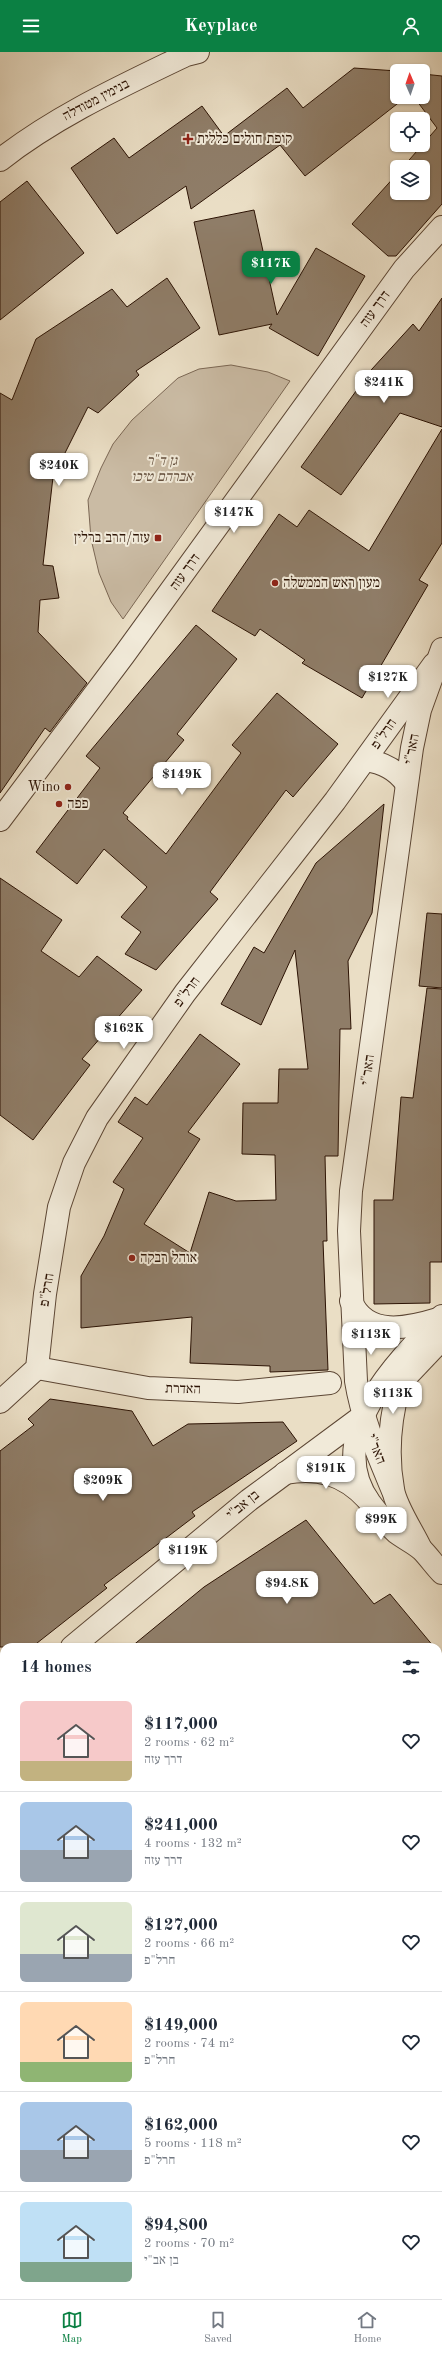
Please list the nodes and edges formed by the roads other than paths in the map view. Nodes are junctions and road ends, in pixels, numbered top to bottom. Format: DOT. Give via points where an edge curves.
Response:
graph roads {
  1 [pos="189,53"];
  2 [pos="0,160"];
  3 [pos="442,227"];
  4 [pos="440,654"];
  5 [pos="366,760"];
  6 [pos="406,783"];
  7 [pos="0,820"];
  8 [pos="351,1301"];
  9 [pos="441,1317"];
  10 [pos="442,1340"];
  11 [pos="37,1368"];
  12 [pos="330,1383"];
  13 [pos="399,1386"];
  14 [pos="0,1402"];
  15 [pos="364,1415"];
  16 [pos="285,1473"];
  17 [pos="393,1491"];
  18 [pos="369,1502"];
  19 [pos="422,1550"];
  20 [pos="442,1573"];
  21 [pos="77,1643"];
  1 -- 2 [label="street, בנימין מטודלה" via="108,92 22,142"];
  3 -- 7 [label="street, דרך עזה" via="404,269 143,629"];
  4 -- 5 [label="street, חרל\"פ"];
  4 -- 6 [label="street, האר\"י" via="420,710"];
  5 -- 6 [label="street" via="384,764"];
  5 -- 11 [label="street, חרל\"פ" via="185,993 97,1118 74,1163 59,1207 45,1294"];
  6 -- 8 [label="street, האר\"י" via="351,1191 348,1231"];
  8 -- 9 [label="street" via="362,1317 380,1326 410,1326"];
  8 -- 15 [label="street, האר\"י" via="356,1380"];
  9 -- 15 [label="street" via="400,1358 386,1376"];
  10 -- 13 [label="street, בן אב\"י"];
  11 -- 12 [label="street, האדרת" via="148,1388 238,1392"];
  11 -- 14 [label="street"];
  13 -- 15 [label="street, בן אב\"י"];
  13 -- 17 [label="street" via="393,1407 391,1429"];
  15 -- 16 [label="street, בן אב\"י"];
  15 -- 17 [label="street, האר\"י"];
  15 -- 18 [label="street" via="356,1442 356,1456 360,1483"];
  16 -- 18 [label="street" via="311,1470 333,1474 355,1487"];
  16 -- 21 [label="street, בן אב\"י"];
  17 -- 19 [label="street, האר\"י"];
  18 -- 19 [label="street" via="397,1533"];
  19 -- 20 [label="street"];
}
